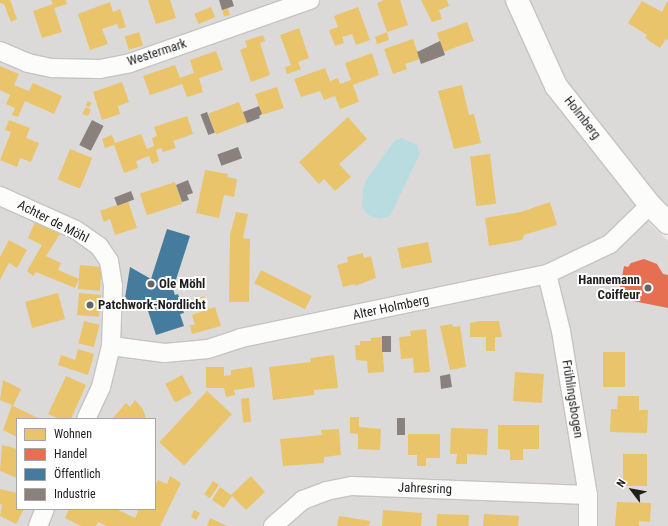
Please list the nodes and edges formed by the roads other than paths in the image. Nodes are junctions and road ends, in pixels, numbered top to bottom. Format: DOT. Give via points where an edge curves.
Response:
graph roads {
  1 [pos="310,0"];
  2 [pos="517,0"];
  3 [pos="0,51"];
  4 [pos="0,196"];
  5 [pos="650,205"];
  6 [pos="668,223"];
  7 [pos="547,274"];
  8 [pos="111,346"];
  9 [pos="86,418"];
  10 [pos="588,495"];
  11 [pos="45,510"];
  12 [pos="38,526"];
  13 [pos="273,526"];
  14 [pos="588,526"];
  1 -- 3 [label="street, Westermark" via="130,62 100,69 52,68 28,63"];
  2 -- 5 [label="street, Holmberg" via="556,86"];
  4 -- 8 [label="street, Achter de Möhl" via="76,230 99,246 109,261 113,286"];
  5 -- 6 [label="street, Holmberg"];
  5 -- 7 [label="street, Alter Holmberg" via="610,244"];
  7 -- 8 [label="street, Alter Holmberg" via="241,338 208,349 165,353"];
  7 -- 10 [label="street, Frühlingsbogen" via="561,331"];
  8 -- 9 [label="street, Achter de Möhl" via="101,387"];
  10 -- 13 [label="street, Jahresring" via="352,486 326,491 303,500"];
  10 -- 14 [label="street, Frühlingsbogen"];
  11 -- 12 [label="street"];
}
